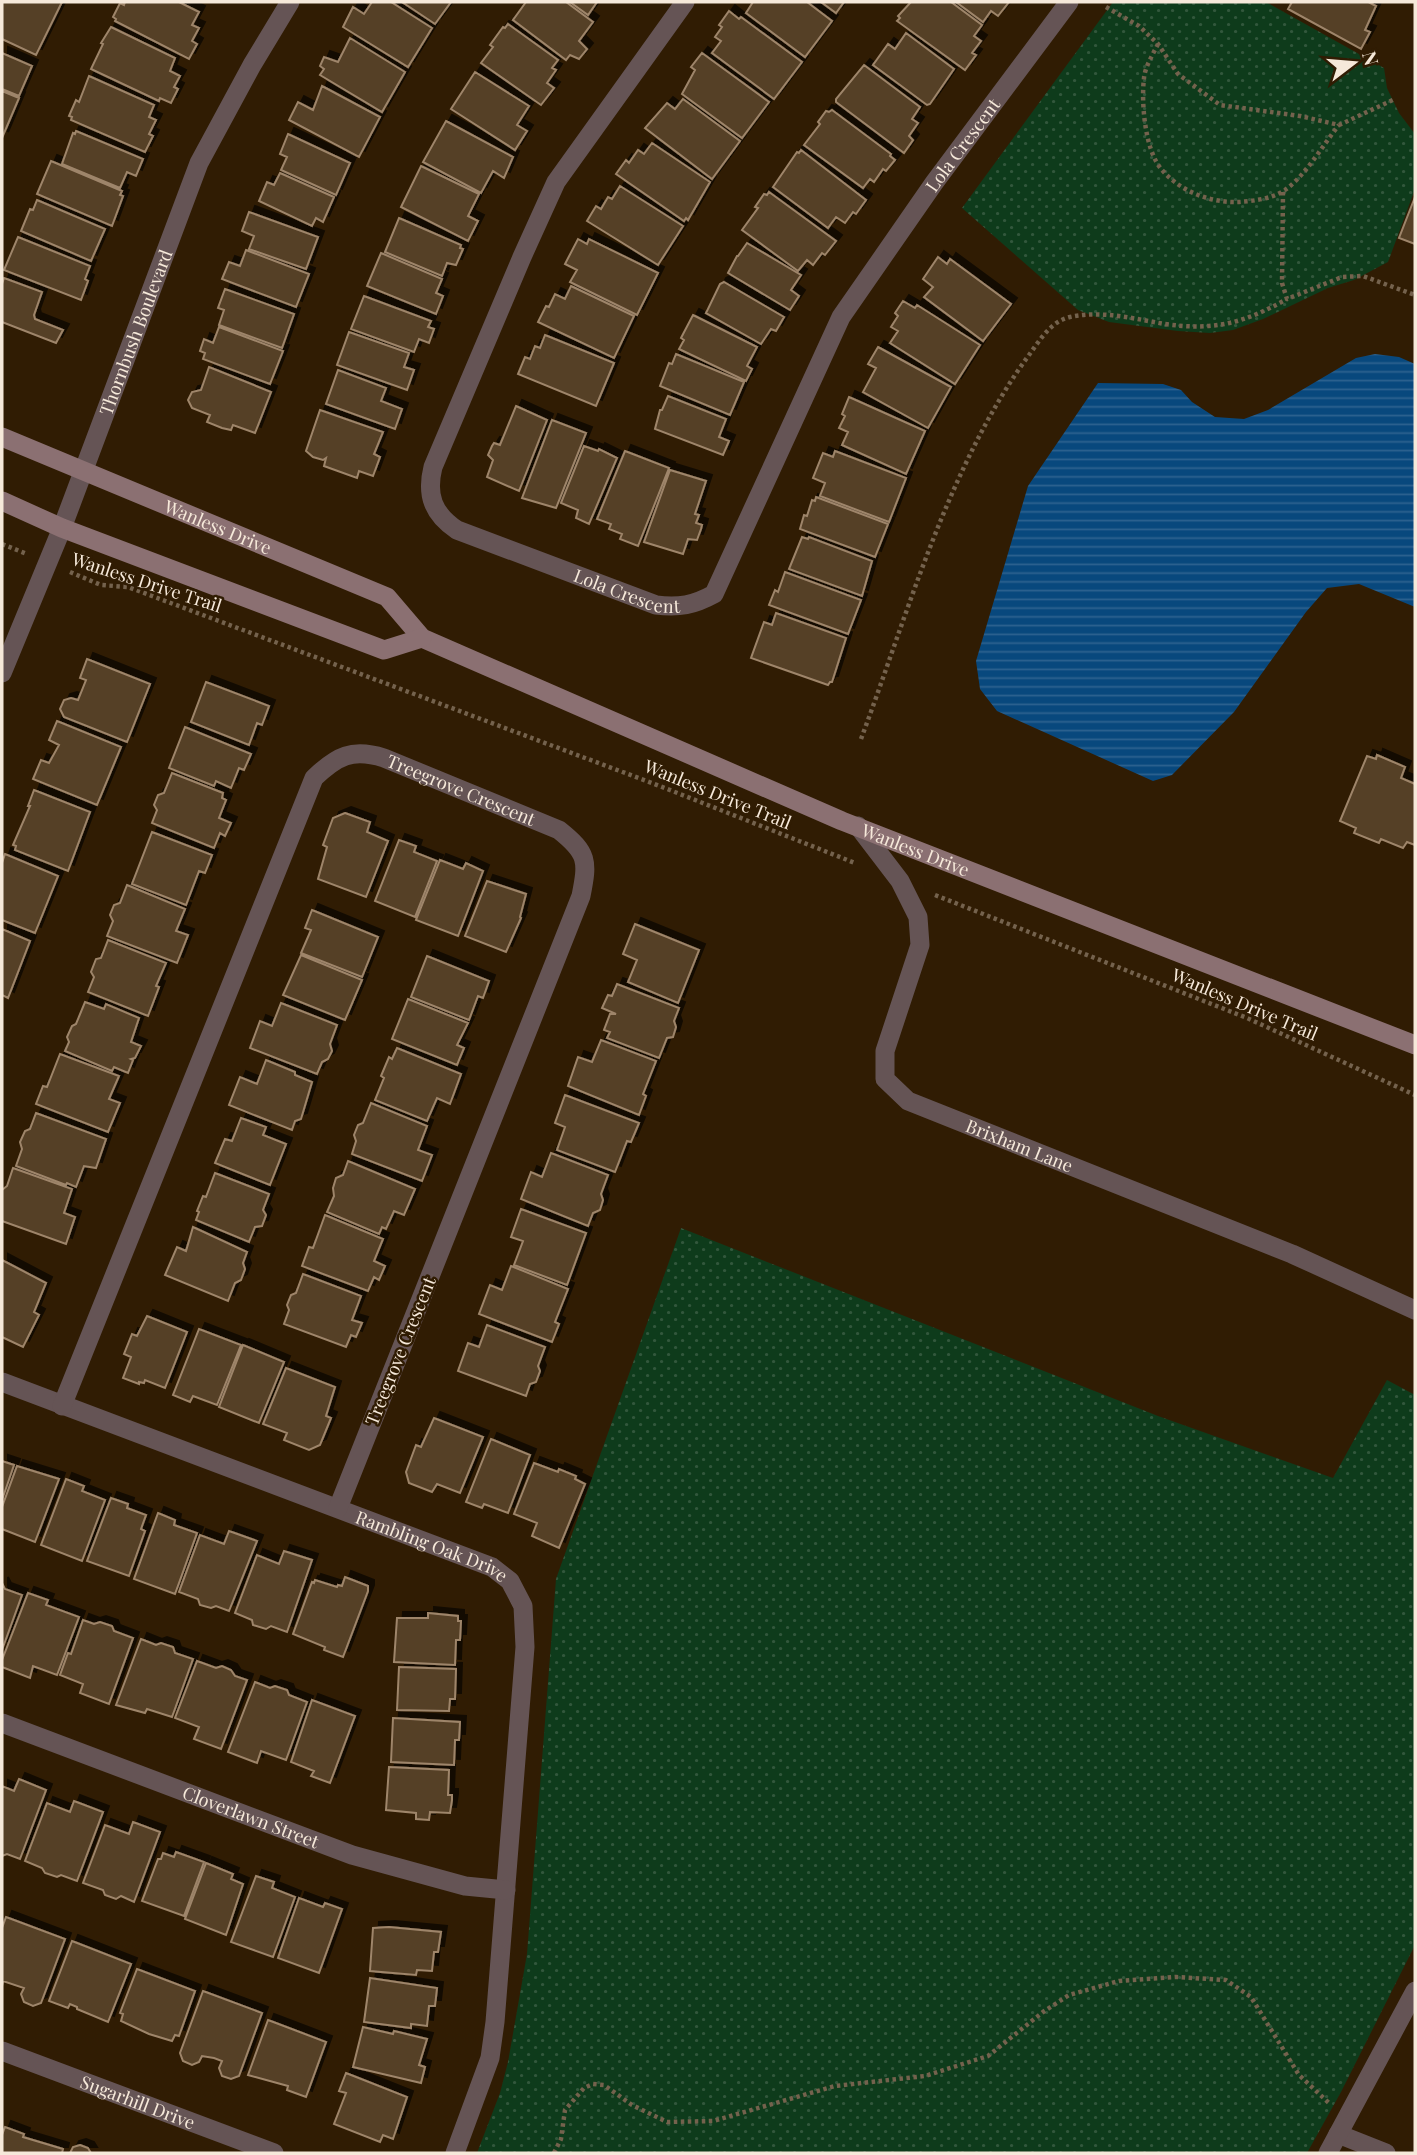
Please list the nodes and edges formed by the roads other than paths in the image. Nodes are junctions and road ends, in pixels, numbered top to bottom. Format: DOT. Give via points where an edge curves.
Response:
graph roads {
  1 [pos="290,2"];
  2 [pos="685,2"];
  3 [pos="1069,2"];
  4 [pos="2,437"];
  5 [pos="83,472"];
  6 [pos="2,501"];
  7 [pos="62,528"];
  8 [pos="422,638"];
  9 [pos="2,673"];
  10 [pos="858,827"];
  11 [pos="1415,1045"];
  12 [pos="1415,1310"];
  13 [pos="2,1382"];
  14 [pos="62,1406"];
  15 [pos="338,1508"];
  16 [pos="2,1724"];
  17 [pos="506,1891"];
  18 [pos="1415,1991"];
  19 [pos="2,2051"];
  20 [pos="1338,2134"];
  21 [pos="274,2153"];
  22 [pos="455,2153"];
  23 [pos="1328,2153"];
  24 [pos="1387,2153"];
  1 -- 5 [label="street, Thornbush Boulevard" via="199,163"];
  2 -- 3 [label="street, Lola Crescent" via="556,182 430,481 435,510 457,530 656,605 676,607 714,593 841,317"];
  4 -- 5 [label="main road, Wanless Drive"];
  5 -- 7 [label="street, Thornbush Boulevard"];
  5 -- 8 [label="main road, Wanless Drive" via="387,597"];
  6 -- 7 [label="main road"];
  7 -- 8 [label="main road" via="384,650"];
  7 -- 9 [label="street, Thornbush Boulevard"];
  8 -- 10 [label="main road, Wanless Drive"];
  10 -- 11 [label="main road, Wanless Drive"];
  10 -- 12 [label="street, Brixham Lane" via="900,881 918,917 920,945 885,1051 885,1079 908,1101 1292,1254"];
  13 -- 14 [label="street, Rambling Oak Drive"];
  14 -- 15 [label="street, Rambling Oak Drive"];
  14 -- 15 [label="street, Treegrove Crescent" via="314,778 332,761 350,754 367,752 384,758 559,830 579,846 586,869 581,896"];
  15 -- 17 [label="street, Rambling Oak Drive" via="492,1567 510,1581 523,1606 526,1647"];
  16 -- 17 [label="street, Cloverlawn Street" via="352,1854 465,1886"];
  17 -- 22 [label="street, Rambling Oak Drive" via="490,2058"];
  18 -- 20 [label="street"];
  19 -- 21 [label="street, Sugarhill Drive"];
  20 -- 23 [label="street"];
  20 -- 24 [label="street"];
}
